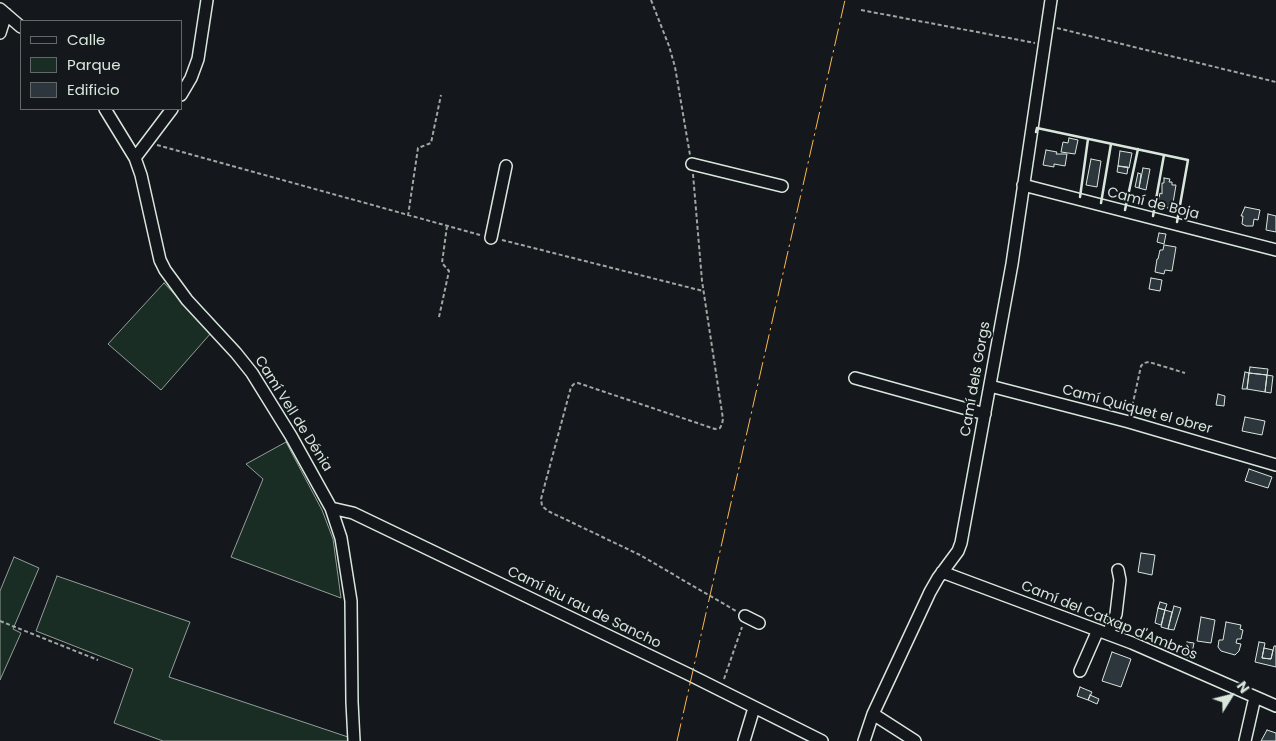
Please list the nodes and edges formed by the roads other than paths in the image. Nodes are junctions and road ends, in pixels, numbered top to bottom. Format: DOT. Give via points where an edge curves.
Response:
graph roads {
  1 [pos="207,0"];
  2 [pos="1051,0"];
  3 [pos="3,12"];
  4 [pos="20,25"];
  5 [pos="0,33"];
  6 [pos="182,93"];
  7 [pos="106,110"];
  8 [pos="171,110"];
  9 [pos="135,158"];
  10 [pos="692,164"];
  11 [pos="506,166"];
  12 [pos="1023,185"];
  13 [pos="782,186"];
  14 [pos="492,238"];
  15 [pos="1276,250"];
  16 [pos="855,378"];
  17 [pos="990,386"];
  18 [pos="985,414"];
  19 [pos="1276,465"];
  20 [pos="331,508"];
  21 [pos="1118,570"];
  22 [pos="942,572"];
  23 [pos="745,616"];
  24 [pos="759,623"];
  25 [pos="1103,632"];
  26 [pos="1080,671"];
  27 [pos="1260,699"];
  28 [pos="1276,706"];
  29 [pos="754,708"];
  30 [pos="873,714"];
  31 [pos="354,741"];
  32 [pos="744,741"];
  33 [pos="822,741"];
  34 [pos="864,741"];
  35 [pos="915,741"];
  36 [pos="1245,741"];
  1 -- 6 [label="street" via="198,59"];
  2 -- 12 [label="street, Camí dels Gorgs"];
  3 -- 4 [label="street"];
  3 -- 5 [label="street"];
  7 -- 9 [label="street, Camí Vell de Dénia"];
  8 -- 9 [label="street"];
  9 -- 20 [label="street, Camí Vell de Dénia" via="165,270 252,374"];
  10 -- 13 [label="street"];
  11 -- 14 [label="street"];
  12 -- 15 [label="street, Camí de Boja"];
  12 -- 17 [label="street, Camí dels Gorgs"];
  16 -- 18 [label="street"];
  17 -- 18 [label="street, Camí dels Gorgs"];
  17 -- 19 [label="street, Camí Quiquet el obrer"];
  18 -- 22 [label="street, Camí dels Gorgs" via="961,543"];
  20 -- 29 [label="street, Camí Riu rau de Sancho" via="353,513"];
  20 -- 31 [label="street, Camí Vell de Dénia" via="341,538 351,601"];
  21 -- 25 [label="street" via="1116,614"];
  22 -- 25 [label="street, Camí del Catxap d'Ambròs"];
  22 -- 30 [label="street, Camí dels Gorgs"];
  23 -- 24 [label="street"];
  25 -- 26 [label="street"];
  25 -- 27 [label="street, Camí del Catxap d'Ambròs"];
  27 -- 28 [label="street, Camí del Catxap d'Ambròs"];
  27 -- 36 [label="street"];
  29 -- 32 [label="street"];
  29 -- 33 [label="street, Camí Riu rau de Sancho"];
  30 -- 34 [label="street, Camí dels Gorgs"];
  30 -- 35 [label="street"];
}
